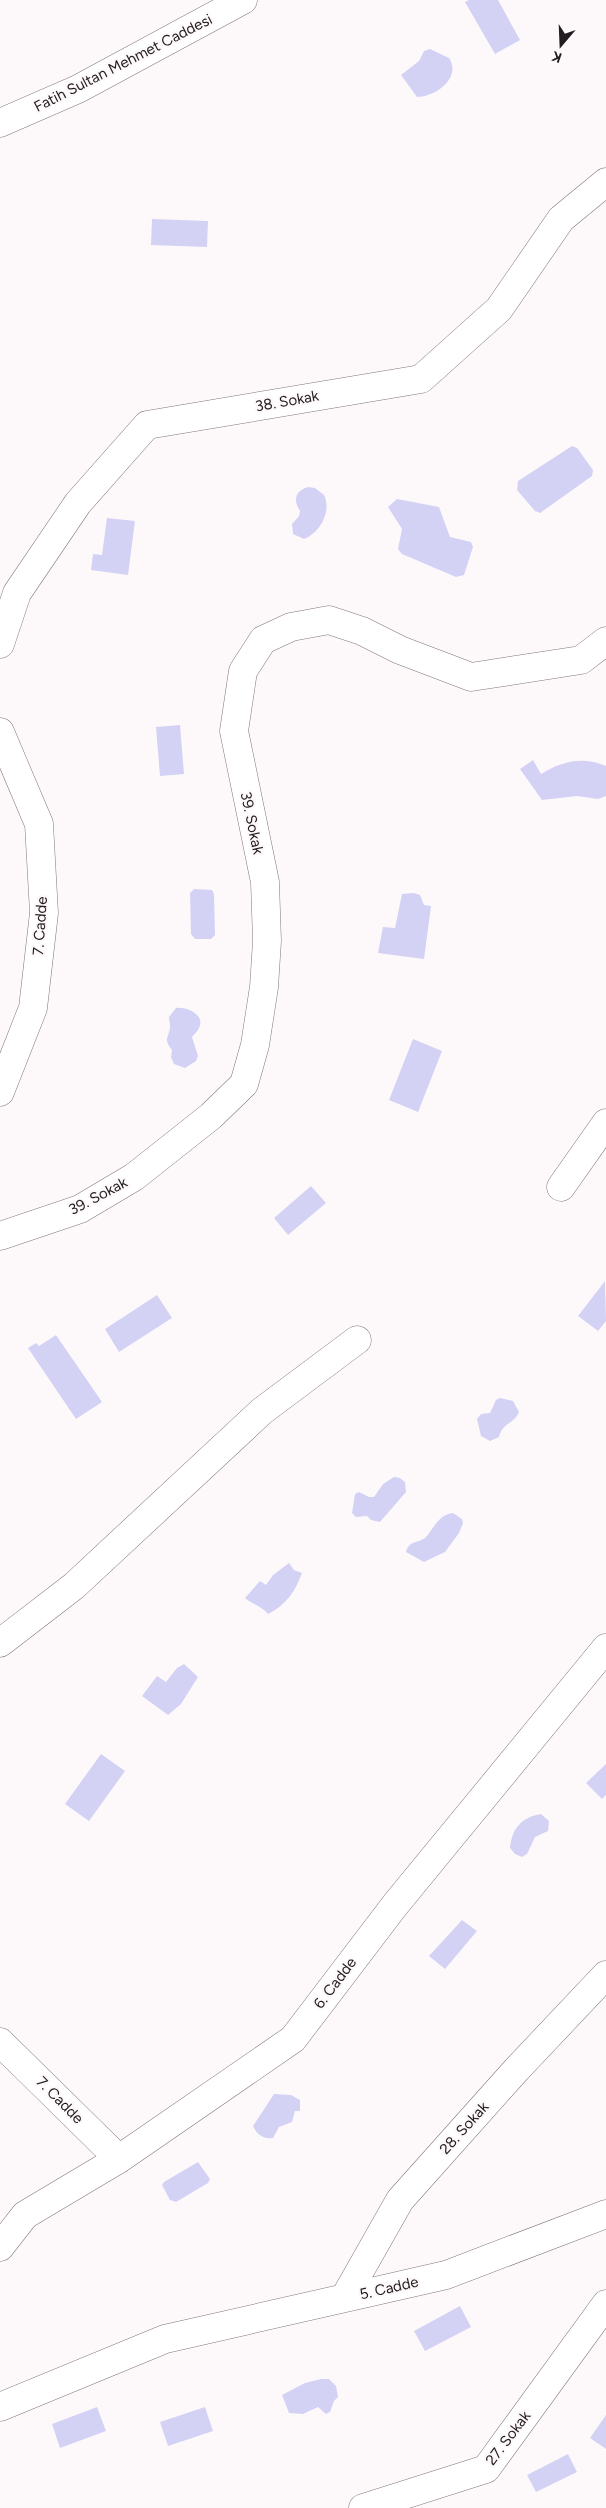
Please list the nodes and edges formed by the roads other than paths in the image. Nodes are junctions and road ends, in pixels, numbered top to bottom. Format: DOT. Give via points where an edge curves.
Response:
graph roads {
  1 [pos="243,0"];
  2 [pos="0,123"];
  3 [pos="606,182"];
  4 [pos="606,641"];
  5 [pos="0,644"];
  6 [pos="0,732"];
  7 [pos="0,1092"];
  8 [pos="606,1123"];
  9 [pos="561,1187"];
  10 [pos="0,1236"];
  11 [pos="357,1340"];
  12 [pos="0,1643"];
  13 [pos="606,1648"];
  14 [pos="606,1975"];
  15 [pos="0,2042"];
  16 [pos="119,2160"];
  17 [pos="606,2214"];
  18 [pos="0,2247"];
  19 [pos="345,2297"];
  20 [pos="606,2304"];
  21 [pos="0,2407"];
  22 [pos="363,2508"];
  1 -- 2 [label="street, Fatih Sultan Mehmet Caddesi" via="78,89"];
  3 -- 5 [label="street, 38. Sokak" via="561,218 499,309 421,378 147,425 72,511 17,594"];
  4 -- 10 [label="street, 39. Sokak" via="581,660 471,677 329,620 291,627 263,640 243,671 234,731 265,882 267,941 255,1045 244,1084 211,1116 134,1177 80,1209"];
  6 -- 7 [label="street, 7. Cadde" via="39,824 44,913 33,1008"];
  8 -- 9 [label="street"];
  11 -- 12 [label="street" via="262,1411 74,1586"];
  13 -- 16 [label="street, 6. Cadde" via="395,1905 293,2039"];
  14 -- 19 [label="street, 28. Sokak" via="517,2068 400,2200"];
  15 -- 16 [label="street, 7. Cadde"];
  16 -- 18 [label="street, 6. Cadde" via="25,2215"];
  17 -- 19 [label="street, 5. Cadde" via="446,2274"];
  19 -- 21 [label="street, 5. Cadde" via="165,2339"];
  20 -- 22 [label="street, 27. Sokak" via="486,2468"];
}
